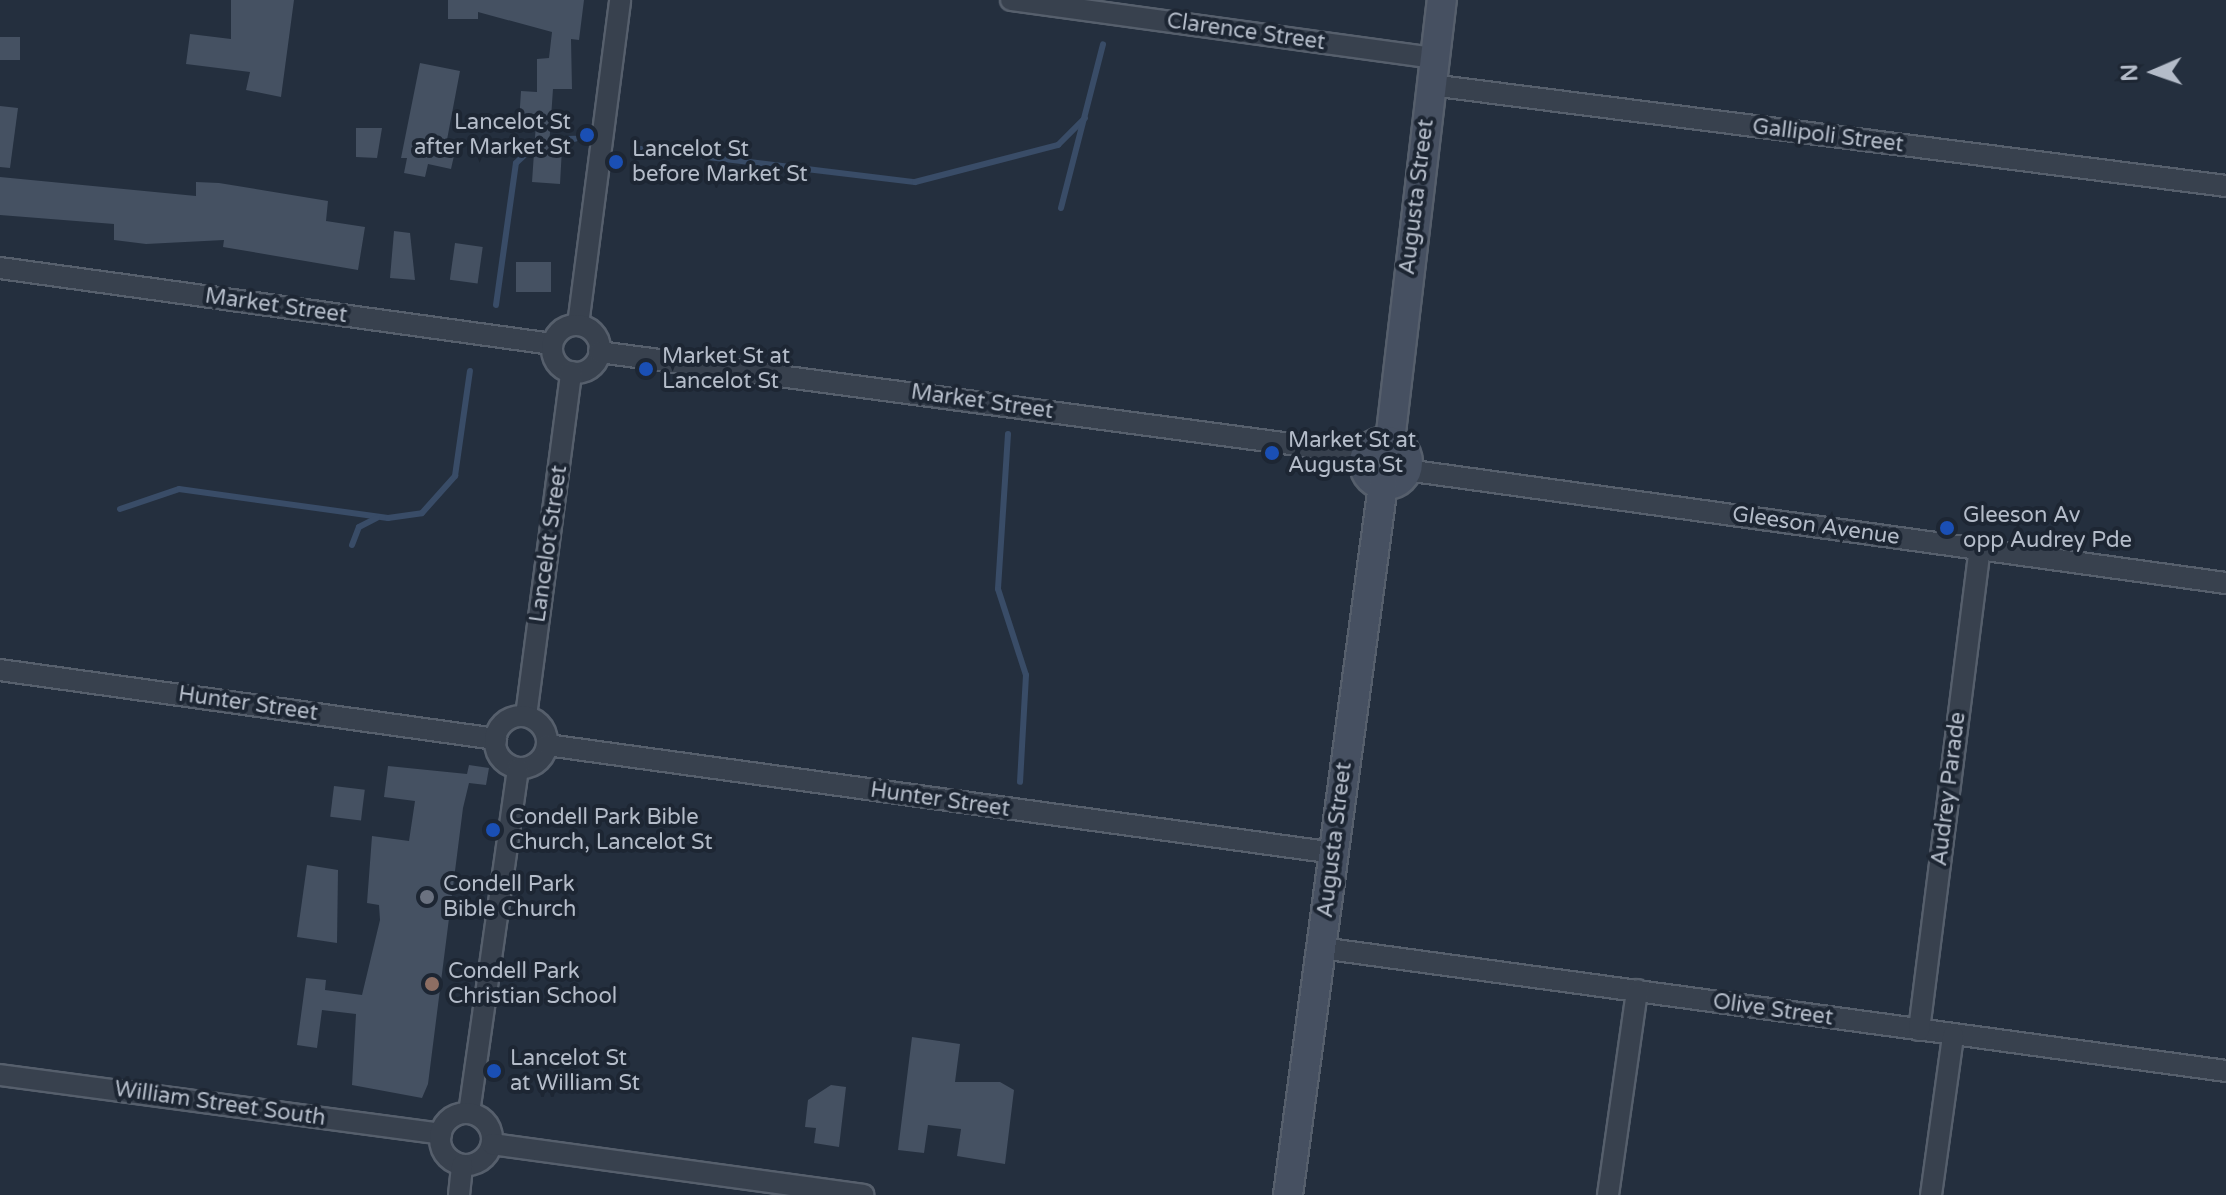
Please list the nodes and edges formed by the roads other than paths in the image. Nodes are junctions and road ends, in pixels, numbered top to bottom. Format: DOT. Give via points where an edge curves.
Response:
graph roads {
  1 [pos="1011,0"];
  2 [pos="1442,0"];
  3 [pos="623,5"];
  4 [pos="1433,71"];
  5 [pos="2226,186"];
  6 [pos="0,268"];
  7 [pos="578,325"];
  8 [pos="552,344"];
  9 [pos="599,352"];
  10 [pos="571,372"];
  11 [pos="1378,447"];
  12 [pos="1395,477"];
  13 [pos="1980,548"];
  14 [pos="2226,583"];
  15 [pos="0,670"];
  16 [pos="526,716"];
  17 [pos="496,739"];
  18 [pos="547,745"];
  19 [pos="518,768"];
  20 [pos="1334,853"];
  21 [pos="1321,948"];
  22 [pos="1637,990"];
  23 [pos="1919,1030"];
  24 [pos="1953,1036"];
  25 [pos="2226,1071"];
  26 [pos="0,1075"];
  27 [pos="469,1113"];
  28 [pos="441,1134"];
  29 [pos="492,1144"];
  30 [pos="462,1165"];
  31 [pos="459,1195"];
  32 [pos="864,1195"];
  33 [pos="1288,1195"];
  34 [pos="1608,1195"];
  35 [pos="1931,1195"];
  1 -- 4 [label="street, Clarence Street"];
  2 -- 4 [label="street, Augusta Street"];
  3 -- 7 [label="street"];
  4 -- 5 [label="street, Gallipoli Street"];
  4 -- 11 [label="street, Augusta Street"];
  6 -- 8 [label="street, Market Street"];
  7 -- 8 [label="street" via="562,329"];
  7 -- 9 [label="street" via="596,336"];
  8 -- 10 [label="street" via="556,362"];
  9 -- 10 [label="street" via="588,369"];
  9 -- 11 [label="street, Market Street"];
  10 -- 16 [label="street, Lancelot Street"];
  11 -- 12 [label="street" via="1403,449"];
  11 -- 12 [label="street" via="1365,471"];
  12 -- 13 [label="street, Gleeson Avenue"];
  12 -- 20 [label="street, Augusta Street"];
  13 -- 14 [label="street, Gleeson Avenue"];
  13 -- 23 [label="street, Audrey Parade"];
  15 -- 17 [label="street, Hunter Street"];
  16 -- 17 [label="street" via="509,719"];
  16 -- 18 [label="street" via="544,730"];
  17 -- 19 [label="street" via="504,761"];
  18 -- 19 [label="street" via="540,760"];
  18 -- 20 [label="street, Hunter Street"];
  19 -- 27 [label="street"];
  20 -- 21 [label="street, Augusta Street"];
  21 -- 22 [label="street, Olive Street"];
  21 -- 33 [label="street, Augusta Street"];
  22 -- 23 [label="street, Olive Street"];
  22 -- 34 [label="street"];
  23 -- 24 [label="street, Olive Street"];
  24 -- 25 [label="street, Olive Street"];
  24 -- 35 [label="street"];
  26 -- 28 [label="street, William Street South"];
  27 -- 28 [label="street" via="448,1120"];
  27 -- 29 [label="street" via="490,1128"];
  28 -- 30 [label="street" via="443,1151"];
  29 -- 30 [label="street" via="478,1163"];
  29 -- 32 [label="street"];
  30 -- 31 [label="street"];
}
